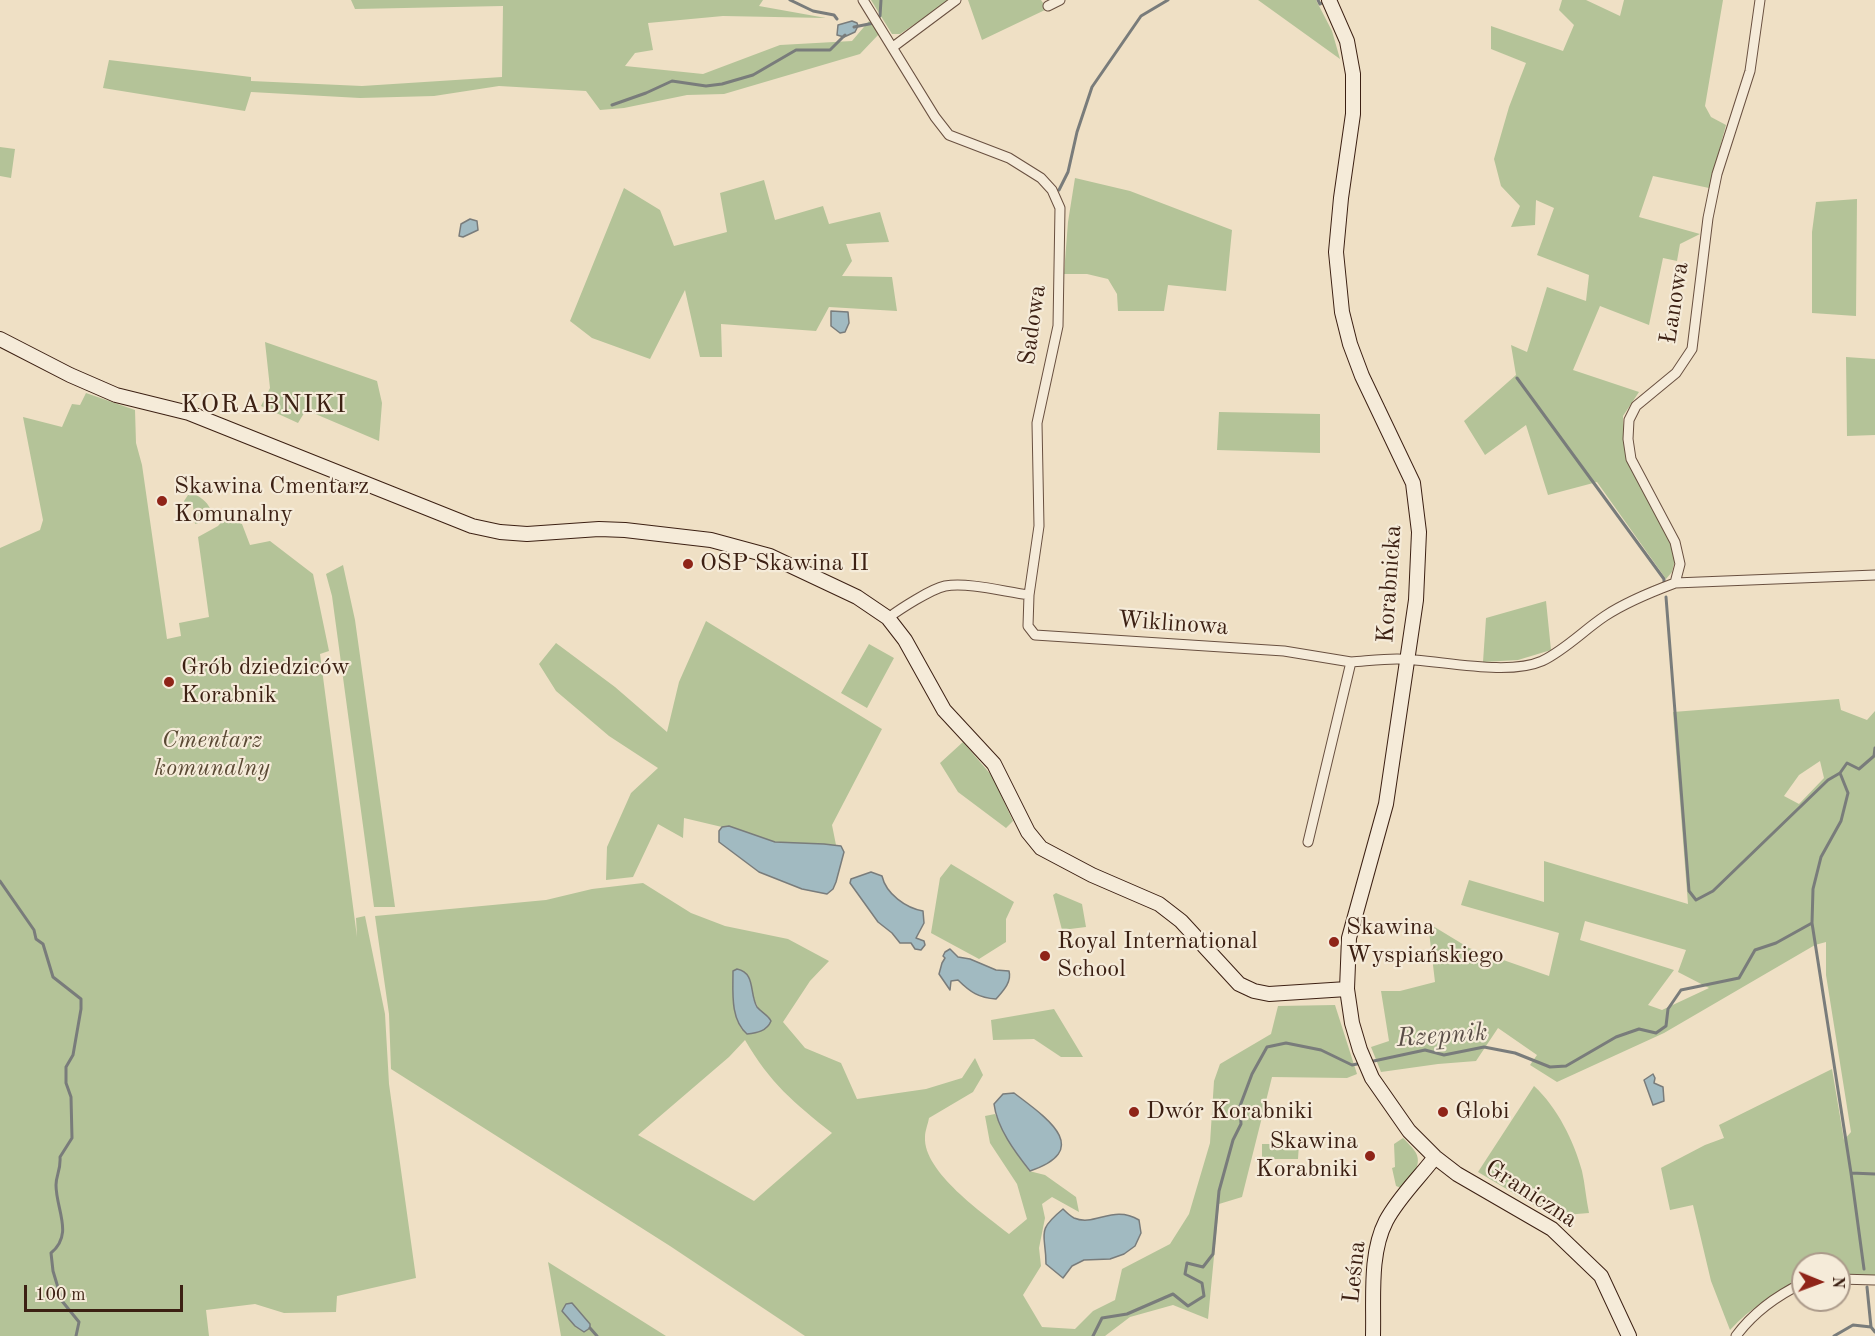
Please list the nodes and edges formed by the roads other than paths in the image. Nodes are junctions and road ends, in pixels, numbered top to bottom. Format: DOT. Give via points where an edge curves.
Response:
graph roads {
  1 [pos="862,0"];
  2 [pos="956,0"];
  3 [pos="1060,0"];
  4 [pos="1329,0"];
  5 [pos="1760,0"];
  6 [pos="1048,6"];
  7 [pos="892,47"];
  8 [pos="0,339"];
  9 [pos="1875,575"];
  10 [pos="1675,583"];
  11 [pos="1029,595"];
  12 [pos="888,618"];
  13 [pos="1406,660"];
  14 [pos="1351,662"];
  15 [pos="1308,842"];
  16 [pos="1347,989"];
  17 [pos="1390,1105"];
  18 [pos="1435,1157"];
  19 [pos="1851,1279"];
  20 [pos="1875,1280"];
  21 [pos="1791,1289"];
  22 [pos="1625,1334"];
  23 [pos="1373,1336"];
  24 [pos="1736,1336"];
  1 -- 7 [label="street, Sadowa"];
  2 -- 7 [label="street"];
  3 -- 6 [label="street"];
  4 -- 13 [label="street, Korabnicka" via="1347,41 1353,74 1353,114 1337,227 1342,312 1362,376 1407,469 1416,500 1416,588"];
  5 -- 10 [label="street, Łanowa" via="1750,71 1707,218 1692,349 1676,373 1636,406 1629,420 1631,459 1675,542 1680,564"];
  7 -- 11 [label="street, Sadowa" via="949,135 1009,158 1041,178 1060,208 1058,326 1037,423 1039,526"];
  8 -- 12 [label="street" via="116,395 189,413 472,526 527,534 625,530 711,540 796,567 857,597"];
  9 -- 10 [label="street"];
  10 -- 13 [label="street" via="1605,616 1542,661 1525,666"];
  11 -- 12 [label="street" via="944,586"];
  11 -- 14 [label="street, Wiklinowa" via="1028,626 1035,635 1284,651"];
  12 -- 16 [label="street" via="905,640 944,710 994,764 1028,832 1041,849 1159,904 1181,921 1239,984 1254,991 1269,994"];
  13 -- 14 [label="street, Wiklinowa"];
  13 -- 16 [label="street, Korabnicka" via="1386,804 1349,938"];
  14 -- 15 [label="street"];
  16 -- 17 [label="street, Korabnicka" via="1360,1050"];
  17 -- 18 [label="street, Graniczna"];
  18 -- 22 [label="street, Graniczna" via="1552,1229 1601,1276"];
  18 -- 23 [label="street, Leśna" via="1387,1219 1379,1239"];
  19 -- 20 [label="street"];
  21 -- 24 [label="street" via="1752,1318"];
}
